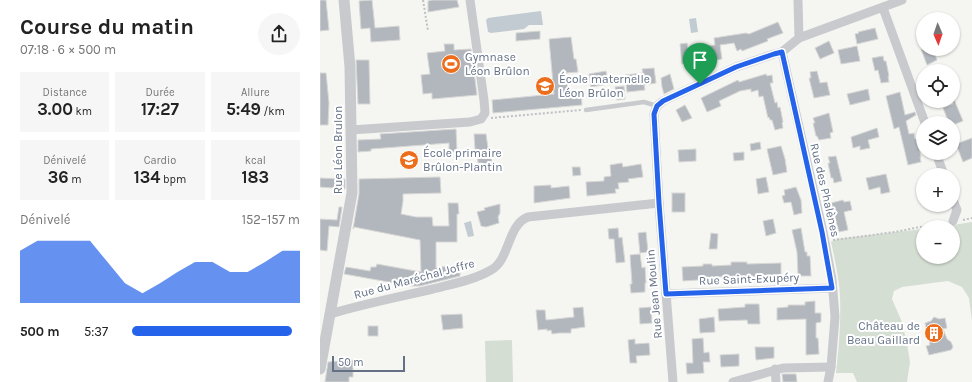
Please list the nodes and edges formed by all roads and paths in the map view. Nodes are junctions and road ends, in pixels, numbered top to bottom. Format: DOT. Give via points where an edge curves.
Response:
graph roads {
  1 [pos="344,0"];
  2 [pos="423,0"];
  3 [pos="470,0"];
  4 [pos="798,0"];
  5 [pos="902,0"];
  6 [pos="883,8"];
  7 [pos="428,31"];
  8 [pos="800,38"];
  9 [pos="782,52"];
  10 [pos="657,106"];
  11 [pos="586,110"];
  12 [pos="922,116"];
  13 [pos="481,119"];
  14 [pos="351,130"];
  15 [pos="659,203"];
  16 [pos="972,218"];
  17 [pos="959,220"];
  18 [pos="916,228"];
  19 [pos="825,243"];
  20 [pos="832,288"];
  21 [pos="666,294"];
  22 [pos="330,314"];
  23 [pos="831,367"];
  24 [pos="320,369"];
  25 [pos="775,369"];
  26 [pos="673,382"];
  27 [pos="733,382"];
  28 [pos="776,382"];
  29 [pos="828,382"];
  1 -- 14 [label="street, Rue Léon Brulon" via="350,67"];
  2 -- 7 [label="path"];
  3 -- 13 [label="street" via="484,100 485,113"];
  4 -- 8 [label="street"];
  5 -- 6 [label="street"];
  6 -- 8 [label="street"];
  6 -- 12 [label="street"];
  8 -- 9 [label="street"];
  9 -- 10 [label="street" via="736,67"];
  9 -- 19 [label="street, Rue des Phalènes"];
  10 -- 11 [label="lane" via="644,102"];
  10 -- 15 [label="street" via="654,114"];
  11 -- 13 [label="path"];
  13 -- 14 [label="street" via="470,122"];
  14 -- 22 [label="street, Rue Léon Brulon" via="352,193"];
  15 -- 21 [label="street, Rue Jean Moulin"];
  15 -- 22 [label="street, Rue du Maréchal Joffre" via="522,219 499,263 492,270 449,285"];
  16 -- 17 [label="path"];
  18 -- 19 [label="path" via="835,239"];
  19 -- 20 [label="street, Rue des Phalènes"];
  20 -- 21 [label="street, Rue Saint-Exupéry"];
  20 -- 23 [label="street, Rue des Phalènes" via="835,317"];
  21 -- 26 [label="street, Rue Jean Moulin"];
  22 -- 24 [label="street, Rue Léon Brulon"];
  23 -- 25 [label="street"];
  23 -- 29 [label="street, Rue des Phalènes"];
  25 -- 27 [label="street"];
  25 -- 28 [label="street"];
}
